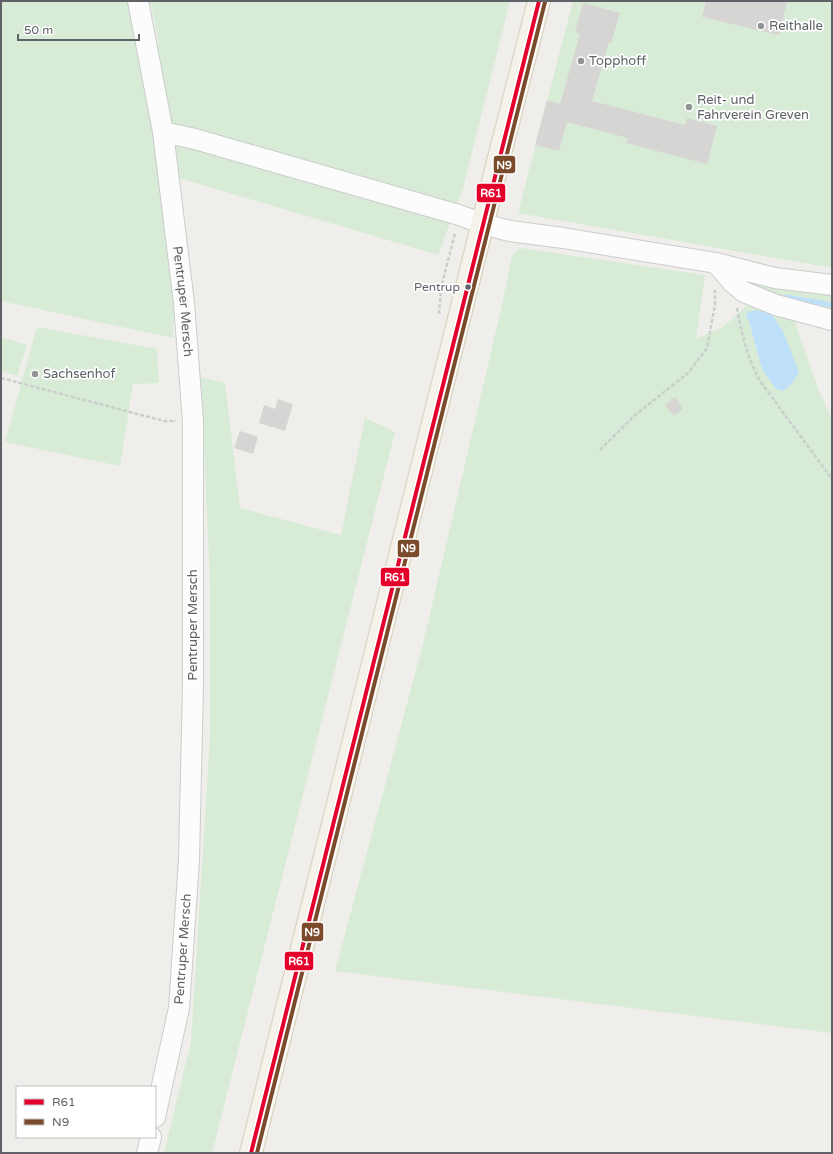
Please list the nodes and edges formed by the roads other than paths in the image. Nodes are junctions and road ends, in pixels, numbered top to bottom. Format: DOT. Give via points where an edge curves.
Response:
graph roads {
  1 [pos="138,1"];
  2 [pos="539,1"];
  3 [pos="163,132"];
  4 [pos="483,224"];
  5 [pos="716,263"];
  6 [pos="776,278"];
  7 [pos="832,285"];
  8 [pos="769,302"];
  9 [pos="832,320"];
  10 [pos="156,1112"];
  11 [pos="151,1138"];
  12 [pos="147,1153"];
  13 [pos="251,1153"];
  1 -- 3 [label="street, Pentruper Mersch"];
  2 -- 4 [label="main road"];
  3 -- 4 [label="street" via="195,139"];
  3 -- 10 [label="street, Pentruper Mersch" via="184,303 193,422 193,686 189,860 179,1008"];
  4 -- 5 [label="street" via="510,231"];
  4 -- 13 [label="main road"];
  5 -- 6 [label="street"];
  5 -- 8 [label="street" via="744,292"];
  6 -- 7 [label="street"];
  6 -- 8 [label="street"];
  8 -- 9 [label="street"];
  11 -- 12 [label="street"];
}
